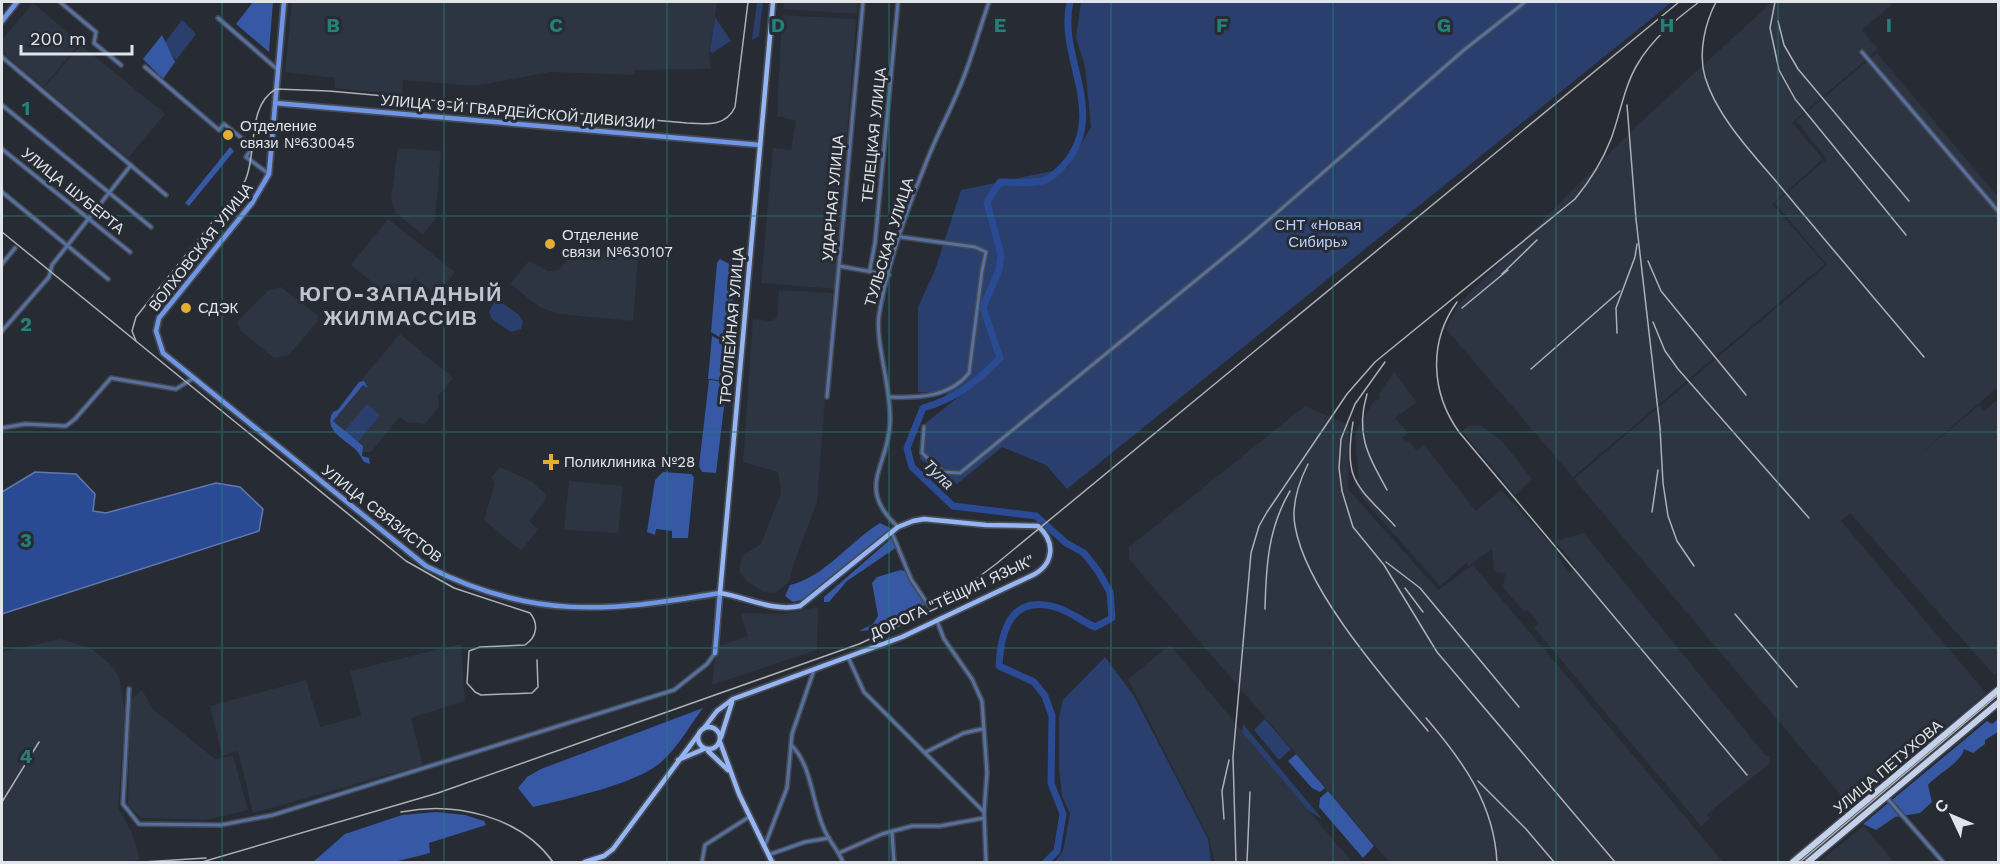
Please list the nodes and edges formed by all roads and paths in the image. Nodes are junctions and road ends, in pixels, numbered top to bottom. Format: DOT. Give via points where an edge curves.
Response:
graph roads {
  1 [pos="17,2"];
  2 [pos="60,2"];
  3 [pos="284,2"];
  4 [pos="773,2"];
  5 [pos="862,2"];
  6 [pos="898,2"];
  7 [pos="989,2"];
  8 [pos="1525,2"];
  9 [pos="218,18"];
  10 [pos="2,21"];
  11 [pos="1862,52"];
  12 [pos="2,57"];
  13 [pos="121,64"];
  14 [pos="145,67"];
  15 [pos="278,70"];
  16 [pos="275,103"];
  17 [pos="2,105"];
  18 [pos="760,145"];
  19 [pos="2,149"];
  20 [pos="131,165"];
  21 [pos="269,174"];
  22 [pos="2,192"];
  23 [pos="109,193"];
  24 [pos="166,195"];
  25 [pos="1998,212"];
  26 [pos="89,219"];
  27 [pos="151,227"];
  28 [pos="901,237"];
  29 [pos="68,245"];
  30 [pos="15,248"];
  31 [pos="130,252"];
  32 [pos="2,264"];
  33 [pos="839,266"];
  34 [pos="870,269"];
  35 [pos="889,275"];
  36 [pos="108,279"];
  37 [pos="2,331"];
  38 [pos="171,361"];
  39 [pos="192,379"];
  40 [pos="890,397"];
  41 [pos="827,398"];
  42 [pos="924,427"];
  43 [pos="2,428"];
  44 [pos="898,527"];
  45 [pos="892,533"];
  46 [pos="720,593"];
  47 [pos="929,606"];
  48 [pos="937,621"];
  49 [pos="715,653"];
  50 [pos="848,657"];
  51 [pos="814,670"];
  52 [pos="129,690"];
  53 [pos="1998,690"];
  54 [pos="733,699"];
  55 [pos="1998,703"];
  56 [pos="704,728"];
  57 [pos="983,729"];
  58 [pos="698,735"];
  59 [pos="720,739"];
  60 [pos="791,745"];
  61 [pos="706,749"];
  62 [pos="926,752"];
  63 [pos="676,761"];
  64 [pos="730,772"];
  65 [pos="1887,797"];
  66 [pos="984,812"];
  67 [pos="749,817"];
  68 [pos="984,818"];
  69 [pos="892,832"];
  70 [pos="829,838"];
  71 [pos="764,847"];
  72 [pos="839,853"];
  73 [pos="768,855"];
  74 [pos="585,862"];
  75 [pos="702,862"];
  76 [pos="772,862"];
  77 [pos="843,862"];
  78 [pos="894,862"];
  79 [pos="986,862"];
  80 [pos="1793,862"];
  81 [pos="1808,862"];
  82 [pos="1943,862"];
  1 -- 10 [label="main road"];
  2 -- 13 [label="street" via="96,32 94,43"];
  3 -- 15 [label="main road, ВОЛХОВСКАЯ УЛИЦА"];
  4 -- 18 [label="main road, ТРОЛЛЕЙНАЯ УЛИЦА"];
  5 -- 33 [label="street, УДАРНАЯ УЛИЦА"];
  6 -- 34 [label="street, ТЕЛЕЦКАЯ УЛИЦА"];
  7 -- 28 [label="street, ТУЛЬСКАЯ УЛИЦА"];
  8 -- 42 [label="street" via="1250,236 960,473 943,472 922,453"];
  9 -- 15 [label="street"];
  11 -- 25 [label="street"];
  12 -- 20 [label="street"];
  14 -- 21 [label="street" via="219,130 224,124 249,144 251,149 246,157"];
  15 -- 16 [label="main road, ВОЛХОВСКАЯ УЛИЦА"];
  16 -- 18 [label="main road, УЛИЦА 9-Й ГВАРДЕЙСКОЙ ДИВИЗИИ"];
  16 -- 21 [label="main road, ВОЛХОВСКАЯ УЛИЦА"];
  17 -- 23 [label="street"];
  18 -- 46 [label="main road, ТРОЛЛЕЙНАЯ УЛИЦА"];
  19 -- 26 [label="street, УЛИЦА ШУБЕРТА"];
  20 -- 23 [label="street"];
  20 -- 24 [label="street"];
  21 -- 38 [label="main road, ВОЛХОВСКАЯ УЛИЦА" via="252,203 159,318 158,341"];
  22 -- 29 [label="street"];
  23 -- 26 [label="street"];
  23 -- 27 [label="street"];
  26 -- 29 [label="street"];
  26 -- 31 [label="street, УЛИЦА ШУБЕРТА"];
  28 -- 35 [label="street, ТУЛЬСКАЯ УЛИЦА"];
  28 -- 40 [label="street" via="975,247 986,252 987,257 969,373 959,387 945,392"];
  29 -- 36 [label="street"];
  29 -- 37 [label="street" via="52,265 49,277"];
  30 -- 32 [label="street"];
  33 -- 34 [label="street"];
  33 -- 41 [label="street, УДАРНАЯ УЛИЦА"];
  34 -- 35 [label="street"];
  35 -- 40 [label="street, ТУЛЬСКАЯ УЛИЦА" via="879,318"];
  38 -- 39 [label="main road, УЛИЦА СВЯЗИСТОВ"];
  39 -- 43 [label="street" via="176,389 111,378 66,426 25,424"];
  39 -- 46 [label="main road, УЛИЦА СВЯЗИСТОВ" via="426,566 467,586 565,608 636,606"];
  40 -- 44 [label="street, ТУЛЬСКАЯ УЛИЦА" via="889,434 879,464 876,496 887,517"];
  44 -- 45 [label="main road, ДОРОГА \"ТЁЩИН ЯЗЫК\""];
  44 -- 48 [label="main road, ДОРОГА \"ТЁЩИН ЯЗЫК\"" via="924,519 1031,525 1038,526 1048,540 1050,557 1043,569"];
  45 -- 46 [label="main road, ДОРОГА \"ТЁЩИН ЯЗЫК\"" via="800,606 773,607"];
  45 -- 47 [label="street" via="911,579"];
  46 -- 49 [label="main road, ТРОЛЛЕЙНАЯ УЛИЦА"];
  48 -- 50 [label="main road, ДОРОГА \"ТЁЩИН ЯЗЫК\""];
  48 -- 57 [label="street" via="952,652 979,690"];
  49 -- 52 [label="street" via="674,690 273,814 220,825 139,824 123,804"];
  50 -- 51 [label="main road, ДОРОГА \"ТЁЩИН ЯЗЫК\""];
  50 -- 62 [label="street" via="864,692"];
  51 -- 54 [label="main road, ДОРОГА \"ТЁЩИН ЯЗЫК\""];
  51 -- 60 [label="street"];
  53 -- 80 [label="highway, УЛИЦА ПЕТУХОВА"];
  54 -- 56 [label="main road"];
  54 -- 59 [label="main road"];
  55 -- 65 [label="highway, УЛИЦА ПЕТУХОВА"];
  56 -- 58 [label="main road"];
  56 -- 59 [label="main road" via="715,728"];
  57 -- 62 [label="street" via="964,733"];
  57 -- 66 [label="street" via="987,773"];
  58 -- 61 [label="main road"];
  58 -- 63 [label="main road"];
  59 -- 61 [label="main road" via="717,747"];
  59 -- 64 [label="main road"];
  60 -- 70 [label="street" via="800,758"];
  60 -- 71 [label="street" via="787,788"];
  61 -- 63 [label="main road"];
  61 -- 64 [label="main road"];
  62 -- 66 [label="street"];
  63 -- 74 [label="main road" via="613,849"];
  64 -- 67 [label="main road"];
  65 -- 81 [label="highway, УЛИЦА ПЕТУХОВА"];
  65 -- 82 [label="street"];
  66 -- 68 [label="street"];
  67 -- 71 [label="main road"];
  67 -- 75 [label="street" via="705,845"];
  68 -- 69 [label="street"];
  68 -- 79 [label="street"];
  69 -- 72 [label="street"];
  69 -- 78 [label="street"];
  70 -- 72 [label="street"];
  70 -- 73 [label="street"];
  71 -- 73 [label="main road"];
  72 -- 77 [label="street"];
  73 -- 76 [label="main road"];
}
